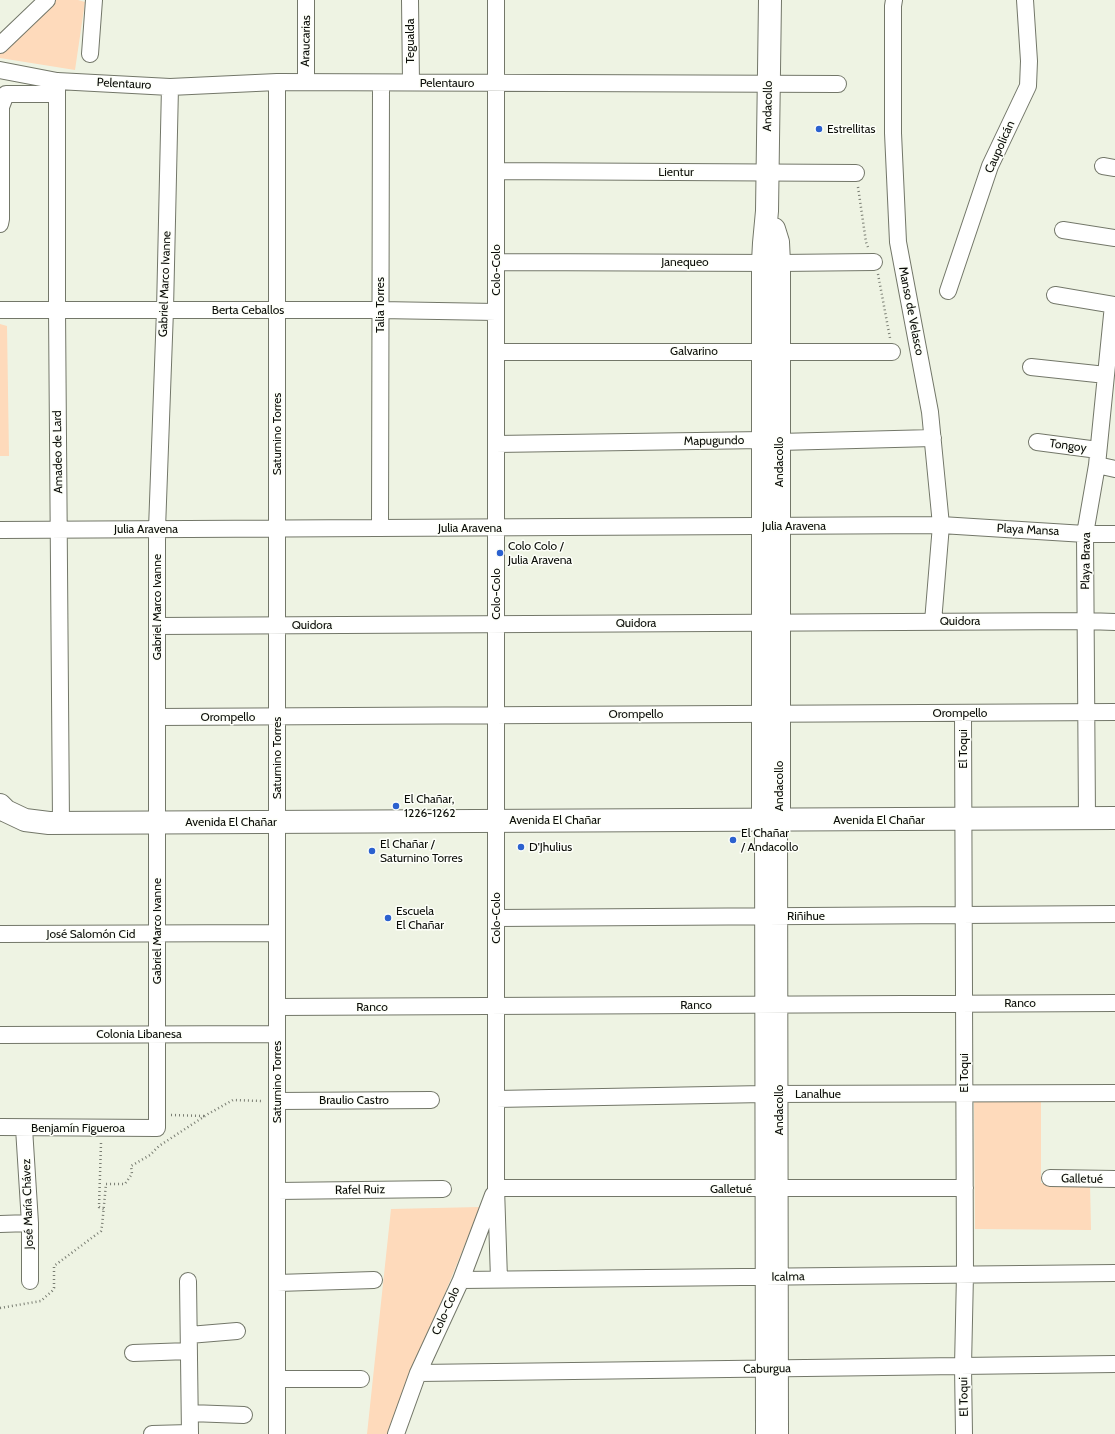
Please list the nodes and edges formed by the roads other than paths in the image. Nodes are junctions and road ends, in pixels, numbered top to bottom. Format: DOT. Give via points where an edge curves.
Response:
graph roads {
  1 [pos="94,0"];
  2 [pos="306,0"];
  3 [pos="410,0"];
  4 [pos="496,0"];
  5 [pos="770,0"];
  6 [pos="894,0"];
  7 [pos="1025,0"];
  8 [pos="41,2"];
  9 [pos="0,45"];
  10 [pos="90,54"];
  11 [pos="0,70"];
  12 [pos="277,82"];
  13 [pos="306,82"];
  14 [pos="381,82"];
  15 [pos="411,82"];
  16 [pos="496,83"];
  17 [pos="769,84"];
  18 [pos="838,84"];
  19 [pos="57,87"];
  20 [pos="170,87"];
  21 [pos="496,171"];
  22 [pos="768,173"];
  23 [pos="856,173"];
  24 [pos="0,224"];
  25 [pos="1063,230"];
  26 [pos="1115,238"];
  27 [pos="496,262"];
  28 [pos="874,262"];
  29 [pos="771,263"];
  30 [pos="948,291"];
  31 [pos="1055,295"];
  32 [pos="1114,305"];
  33 [pos="0,310"];
  34 [pos="57,310"];
  35 [pos="165,310"];
  36 [pos="277,310"];
  37 [pos="380,310"];
  38 [pos="496,312"];
  39 [pos="771,351"];
  40 [pos="496,352"];
  41 [pos="892,352"];
  42 [pos="1031,367"];
  43 [pos="1106,375"];
  44 [pos="932,438"];
  45 [pos="771,441"];
  46 [pos="1037,442"];
  47 [pos="496,444"];
  48 [pos="1098,458"];
  49 [pos="1115,469"];
  50 [pos="940,525"];
  51 [pos="771,526"];
  52 [pos="380,528"];
  53 [pos="496,528"];
  54 [pos="157,529"];
  55 [pos="277,529"];
  56 [pos="0,530"];
  57 [pos="59,530"];
  58 [pos="1085,534"];
  59 [pos="1115,534"];
  60 [pos="1086,621"];
  61 [pos="771,622"];
  62 [pos="933,622"];
  63 [pos="1115,622"];
  64 [pos="496,624"];
  65 [pos="277,625"];
  66 [pos="157,626"];
  67 [pos="963,712"];
  68 [pos="1086,712"];
  69 [pos="1115,712"];
  70 [pos="771,714"];
  71 [pos="496,715"];
  72 [pos="277,716"];
  73 [pos="157,717"];
  74 [pos="0,805"];
  75 [pos="1087,818"];
  76 [pos="1115,818"];
  77 [pos="963,819"];
  78 [pos="771,820"];
  79 [pos="496,821"];
  80 [pos="157,822"];
  81 [pos="277,822"];
  82 [pos="61,823"];
  83 [pos="1115,914"];
  84 [pos="963,915"];
  85 [pos="771,916"];
  86 [pos="496,918"];
  87 [pos="277,933"];
  88 [pos="0,934"];
  89 [pos="157,934"];
  90 [pos="1115,1003"];
  91 [pos="964,1004"];
  92 [pos="771,1005"];
  93 [pos="496,1006"];
  94 [pos="277,1007"];
  95 [pos="157,1034"];
  96 [pos="277,1034"];
  97 [pos="0,1035"];
  98 [pos="1115,1093"];
  99 [pos="772,1094"];
  100 [pos="964,1094"];
  101 [pos="496,1099"];
  102 [pos="431,1100"];
  103 [pos="277,1101"];
  104 [pos="157,1121"];
  105 [pos="0,1127"];
  106 [pos="24,1128"];
  107 [pos="1050,1178"];
  108 [pos="1115,1179"];
  109 [pos="496,1188"];
  110 [pos="965,1188"];
  111 [pos="443,1189"];
  112 [pos="772,1189"];
  113 [pos="277,1190"];
  114 [pos="30,1223"];
  115 [pos="0,1224"];
  116 [pos="1115,1273"];
  117 [pos="965,1274"];
  118 [pos="772,1277"];
  119 [pos="499,1279"];
  120 [pos="188,1280"];
  121 [pos="374,1280"];
  122 [pos="461,1280"];
  123 [pos="30,1281"];
  124 [pos="277,1283"];
  125 [pos="237,1331"];
  126 [pos="189,1335"];
  127 [pos="189,1351"];
  128 [pos="133,1353"];
  129 [pos="1115,1364"];
  130 [pos="963,1366"];
  131 [pos="772,1369"];
  132 [pos="418,1373"];
  133 [pos="277,1379"];
  134 [pos="361,1379"];
  135 [pos="190,1413"];
  136 [pos="244,1415"];
  137 [pos="190,1433"];
  138 [pos="152,1434"];
  139 [pos="277,1434"];
  140 [pos="396,1434"];
  141 [pos="764,1434"];
  142 [pos="780,1434"];
  143 [pos="964,1434"];
  1 -- 10 [label="street"];
  2 -- 13 [label="street, Araucarias"];
  3 -- 15 [label="street, Tegualda"];
  4 -- 16 [label="street, Colo-Colo"];
  5 -- 17 [label="street, Andacollo"];
  6 -- 44 [label="street, Manso de Velasco" via="893,133 898,242 930,412"];
  7 -- 30 [label="street, Caupolicán" via="1028,86 990,166"];
  8 -- 9 [label="street"];
  11 -- 19 [label="street"];
  12 -- 13 [label="street, Pelentauro"];
  12 -- 20 [label="street, Pelentauro"];
  12 -- 36 [label="street, Saturnino Torres"];
  13 -- 14 [label="street, Pelentauro"];
  14 -- 15 [label="street, Pelentauro"];
  14 -- 37 [label="street, Talia Torres"];
  15 -- 16 [label="street, Pelentauro"];
  16 -- 17 [label="street, Pelentauro"];
  16 -- 21 [label="street, Colo-Colo"];
  17 -- 18 [label="street, Pelentauro"];
  17 -- 22 [label="street, Andacollo"];
  19 -- 20 [label="street, Pelentauro"];
  19 -- 24 [label="street" via="6,94 1,107"];
  19 -- 34 [label="street, Amadeo de Lard"];
  20 -- 35 [label="street, Gabriel Marco Ivanne"];
  21 -- 22 [label="street, Lientur"];
  21 -- 27 [label="street, Colo-Colo"];
  22 -- 23 [label="street, Lientur"];
  22 -- 29 [label="street, Andacollo" via="764,243"];
  25 -- 26 [label="street"];
  27 -- 29 [label="street, Janequeo"];
  27 -- 38 [label="street, Colo-Colo"];
  28 -- 29 [label="street, Janequeo"];
  29 -- 39 [label="street, Andacollo"];
  31 -- 32 [label="street"];
  32 -- 43 [label="street, Playa Brava"];
  33 -- 34 [label="street, Berta Ceballos"];
  34 -- 35 [label="street, Berta Ceballos"];
  34 -- 57 [label="street, Amadeo de Lard"];
  35 -- 36 [label="street, Berta Ceballos"];
  35 -- 54 [label="street, Gabriel Marco Ivanne"];
  36 -- 37 [label="street, Berta Ceballos"];
  36 -- 55 [label="street, Saturnino Torres"];
  37 -- 38 [label="street, Berta Ceballos"];
  37 -- 52 [label="street, Talia Torres"];
  38 -- 40 [label="street, Colo-Colo"];
  39 -- 40 [label="street, Galvarino"];
  39 -- 41 [label="street, Galvarino"];
  39 -- 45 [label="street, Andacollo"];
  40 -- 47 [label="street, Colo-Colo"];
  42 -- 43 [label="street"];
  43 -- 48 [label="street, Playa Brava"];
  44 -- 45 [label="street, Mapugundo"];
  44 -- 50 [label="street, Manso de Velasco"];
  45 -- 47 [label="street, Mapugundo"];
  45 -- 51 [label="street, Andacollo"];
  46 -- 48 [label="street, Tongoy"];
  47 -- 53 [label="street, Colo-Colo"];
  48 -- 49 [label="street, Tongoy"];
  48 -- 58 [label="street, Playa Brava"];
  50 -- 51 [label="street, Julia Aravena"];
  50 -- 58 [label="street, Playa Mansa"];
  50 -- 62 [label="street, Manso de Velasco"];
  51 -- 53 [label="street, Julia Aravena"];
  51 -- 61 [label="street, Andacollo"];
  52 -- 53 [label="street, Julia Aravena"];
  52 -- 55 [label="street, Julia Aravena"];
  53 -- 64 [label="street, Colo-Colo"];
  54 -- 55 [label="street, Julia Aravena"];
  54 -- 57 [label="street, Julia Aravena"];
  54 -- 66 [label="street, Gabriel Marco Ivanne"];
  55 -- 65 [label="street, Saturnino Torres"];
  56 -- 57 [label="street, Julia Aravena"];
  57 -- 82 [label="street, Amadeo de Lard"];
  58 -- 59 [label="street, Playa Mansa"];
  58 -- 60 [label="street, Playa Brava"];
  60 -- 62 [label="street, Quidora"];
  60 -- 63 [label="street, Quidora"];
  60 -- 68 [label="street, Playa Brava"];
  61 -- 62 [label="street, Quidora"];
  61 -- 64 [label="street, Quidora"];
  61 -- 70 [label="street, Andacollo"];
  64 -- 65 [label="street, Quidora"];
  64 -- 71 [label="street, Colo-Colo"];
  65 -- 66 [label="street, Quidora"];
  65 -- 72 [label="street, Saturnino Torres"];
  66 -- 73 [label="street, Gabriel Marco Ivanne"];
  67 -- 68 [label="street, Orompello"];
  67 -- 70 [label="street, Orompello"];
  67 -- 77 [label="street, El Toqui"];
  68 -- 69 [label="street, Orompello"];
  68 -- 75 [label="street, Playa Brava"];
  70 -- 71 [label="street, Orompello"];
  70 -- 78 [label="street, Andacollo"];
  71 -- 72 [label="street, Orompello"];
  71 -- 79 [label="street, Colo-Colo"];
  72 -- 73 [label="street, Orompello"];
  72 -- 81 [label="street, Saturnino Torres"];
  73 -- 80 [label="street, Gabriel Marco Ivanne"];
  74 -- 82 [label="street, Avenida El Chañar" via="6,811 25,820"];
  75 -- 76 [label="street, Avenida El Chañar"];
  75 -- 77 [label="street, Avenida El Chañar"];
  77 -- 78 [label="street, Avenida El Chañar"];
  77 -- 84 [label="street, El Toqui"];
  78 -- 79 [label="street, Avenida El Chañar"];
  78 -- 85 [label="street, Andacollo"];
  79 -- 81 [label="street, Avenida El Chañar"];
  79 -- 86 [label="street, Colo-Colo"];
  80 -- 81 [label="street, Avenida El Chañar"];
  80 -- 82 [label="street, Avenida El Chañar"];
  80 -- 89 [label="street, Gabriel Marco Ivanne"];
  81 -- 87 [label="street, Saturnino Torres"];
  83 -- 84 [label="street, Riñihue"];
  84 -- 85 [label="street, Riñihue"];
  84 -- 91 [label="street, El Toqui"];
  85 -- 86 [label="street, Riñihue"];
  85 -- 92 [label="street, Andacollo"];
  86 -- 93 [label="street, Colo-Colo"];
  87 -- 89 [label="street, José Salomón Cid"];
  87 -- 94 [label="street, Saturnino Torres"];
  88 -- 89 [label="street, José Salomón Cid"];
  89 -- 95 [label="street, Gabriel Marco Ivanne"];
  90 -- 91 [label="street, Ranco"];
  91 -- 92 [label="street, Ranco"];
  91 -- 100 [label="street, El Toqui"];
  92 -- 93 [label="street, Ranco"];
  92 -- 99 [label="street, Andacollo"];
  93 -- 94 [label="street, Ranco"];
  93 -- 101 [label="street, Colo-Colo"];
  94 -- 96 [label="street, Saturnino Torres"];
  95 -- 96 [label="street, Colonia Libanesa"];
  95 -- 97 [label="street, Colonia Libanesa"];
  95 -- 104 [label="street, Gabriel Marco Ivanne"];
  96 -- 103 [label="street, Saturnino Torres"];
  98 -- 100 [label="street, Lanalhue"];
  99 -- 100 [label="street, Lanalhue"];
  99 -- 101 [label="street, Lanalhue"];
  99 -- 112 [label="street, Andacollo"];
  100 -- 110 [label="street, El Toqui"];
  101 -- 109 [label="street, Colo-Colo"];
  102 -- 103 [label="street, Braulio Castro"];
  103 -- 113 [label="street, Saturnino Torres"];
  104 -- 106 [label="street, Benjamín Figueroa"];
  105 -- 106 [label="street, Benjamín Figueroa"];
  106 -- 114 [label="street, José María Chávez"];
  107 -- 108 [label="street, Galletué"];
  109 -- 112 [label="street, Galletué"];
  109 -- 119 [label="street, Colo-Colo"];
  109 -- 122 [label="street, Colo-Colo"];
  110 -- 112 [label="street, Galletué"];
  110 -- 117 [label="street, El Toqui"];
  111 -- 113 [label="street, Rafel Ruiz"];
  112 -- 118 [label="street, Andacollo"];
  113 -- 124 [label="street, Saturnino Torres"];
  114 -- 115 [label="street"];
  114 -- 123 [label="street, José María Chávez"];
  116 -- 117 [label="street, Icalma"];
  117 -- 118 [label="street, Icalma"];
  117 -- 130 [label="street, El Toqui"];
  118 -- 119 [label="street, Icalma"];
  118 -- 131 [label="street, Andacollo"];
  119 -- 122 [label="street, Icalma"];
  120 -- 126 [label="street"];
  121 -- 124 [label="street"];
  122 -- 132 [label="street, Colo-Colo"];
  124 -- 133 [label="street, Saturnino Torres"];
  125 -- 126 [label="street"];
  126 -- 127 [label="street"];
  127 -- 128 [label="street"];
  127 -- 135 [label="street"];
  129 -- 130 [label="street, Caburgua"];
  130 -- 131 [label="street, Caburgua"];
  130 -- 143 [label="street, El Toqui"];
  131 -- 132 [label="street, Caburgua"];
  131 -- 141 [label="street, Andacollo"];
  131 -- 142 [label="street, Andacollo"];
  132 -- 140 [label="street, Colo-Colo"];
  133 -- 134 [label="street"];
  133 -- 139 [label="street, Saturnino Torres"];
  135 -- 136 [label="street"];
  135 -- 137 [label="street"];
  137 -- 138 [label="street"];
}
